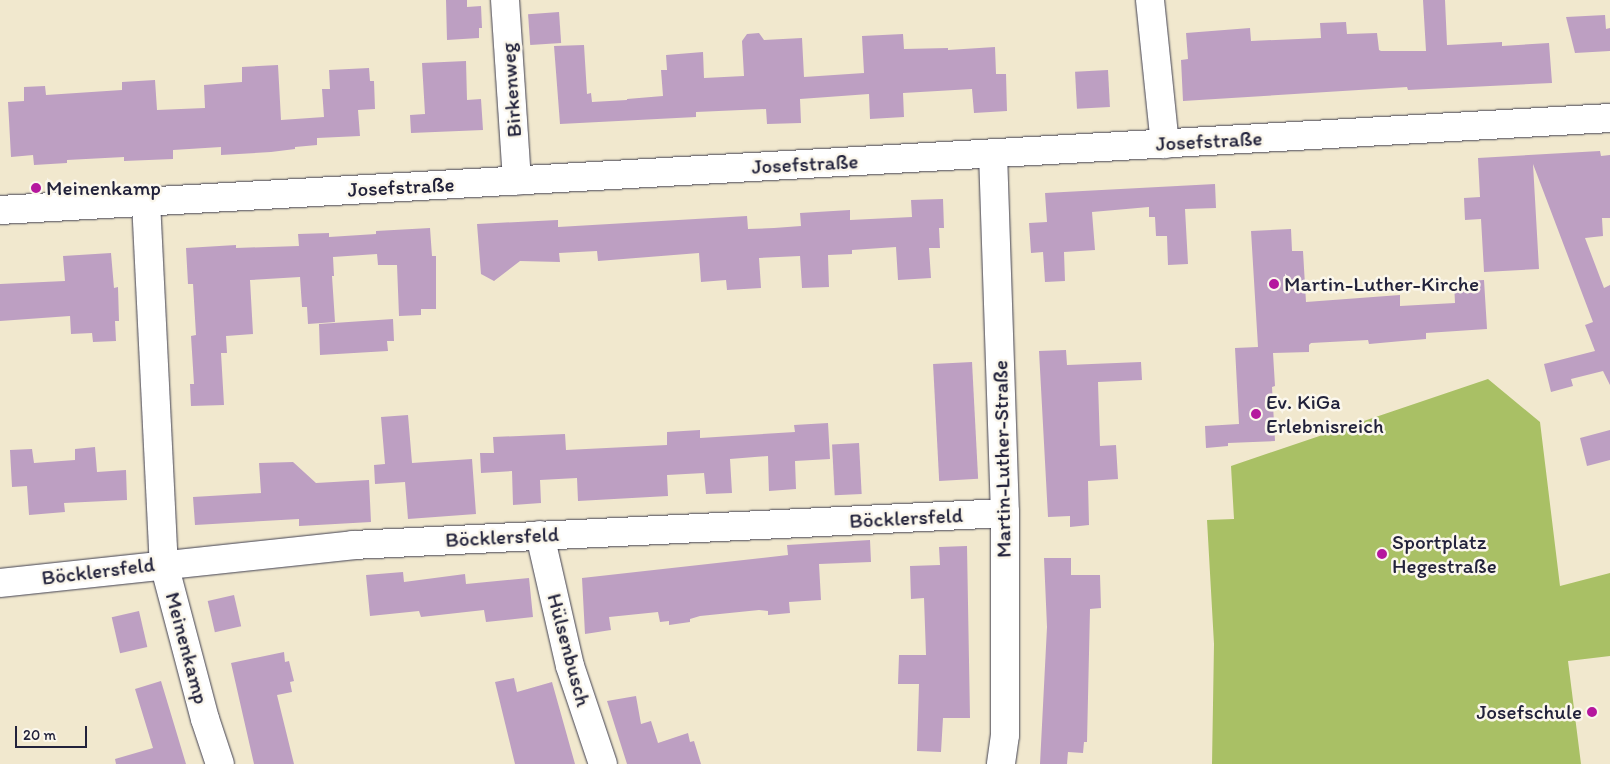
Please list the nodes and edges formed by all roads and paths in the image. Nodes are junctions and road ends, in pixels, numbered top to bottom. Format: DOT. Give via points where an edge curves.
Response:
graph roads {
  1 [pos="505,0"];
  2 [pos="1150,0"];
  3 [pos="1610,118"];
  4 [pos="1165,144"];
  5 [pos="993,153"];
  6 [pos="517,181"];
  7 [pos="146,201"];
  8 [pos="0,210"];
  9 [pos="1005,513"];
  10 [pos="540,535"];
  11 [pos="164,564"];
  12 [pos="0,583"];
  13 [pos="220,764"];
  14 [pos="604,764"];
  15 [pos="1001,764"];
  1 -- 6 [label="street, Birkenweg"];
  2 -- 4 [label="street"];
  3 -- 4 [label="street, Josefstraße"];
  4 -- 5 [label="street, Josefstraße"];
  5 -- 6 [label="street, Josefstraße"];
  5 -- 9 [label="street, Martin-Luther-Straße"];
  6 -- 7 [label="street, Josefstraße"];
  7 -- 8 [label="street, Josefstraße"];
  7 -- 11 [label="street, Meinenkamp"];
  9 -- 10 [label="street, Böcklersfeld"];
  9 -- 15 [label="street, Martin-Luther-Straße" via="1005,736"];
  10 -- 11 [label="street, Böcklersfeld" via="353,545"];
  10 -- 14 [label="street, Hülsenbusch" via="570,666"];
  11 -- 12 [label="street, Böcklersfeld"];
  11 -- 13 [label="street, Meinenkamp"];
}
